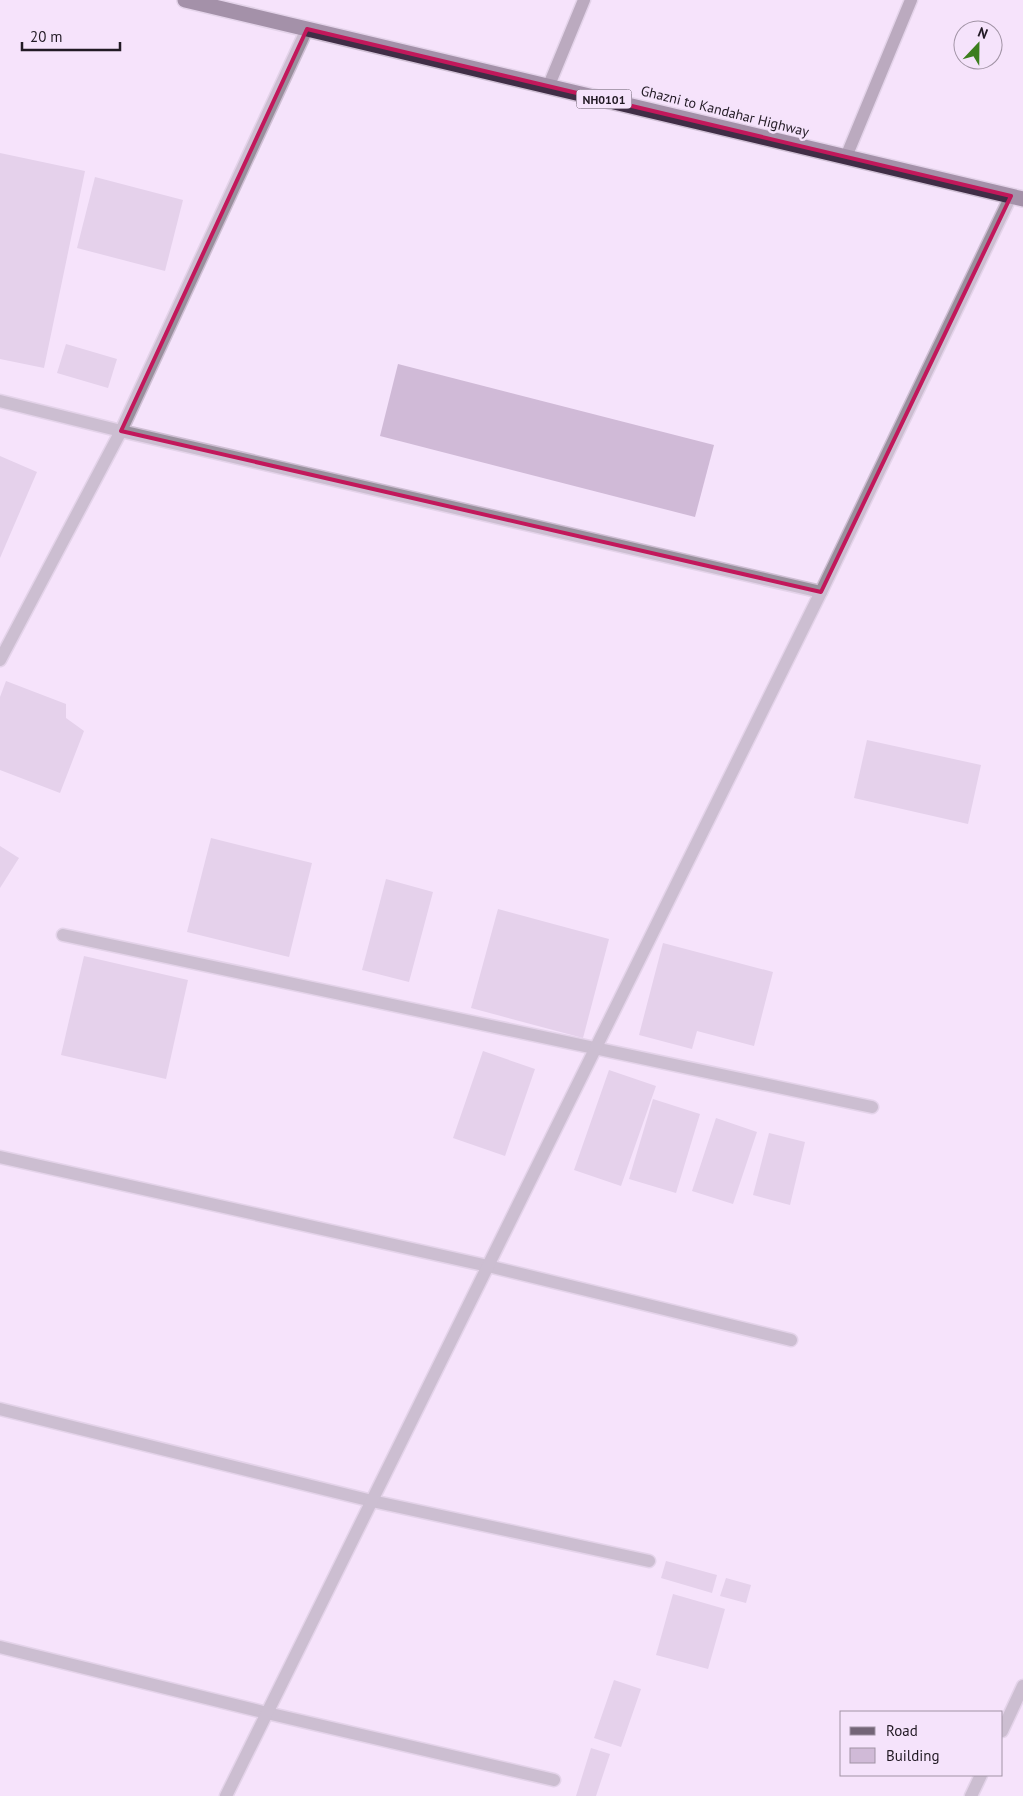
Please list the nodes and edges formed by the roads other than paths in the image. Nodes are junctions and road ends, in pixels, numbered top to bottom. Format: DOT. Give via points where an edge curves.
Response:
graph roads {
  1 [pos="185,0"];
  2 [pos="584,0"];
  3 [pos="911,0"];
  4 [pos="307,29"];
  5 [pos="549,85"];
  6 [pos="846,157"];
  7 [pos="1017,198"];
  8 [pos="0,401"];
  9 [pos="121,431"];
  10 [pos="821,592"];
  11 [pos="0,660"];
  12 [pos="63,935"];
  13 [pos="596,1049"];
  14 [pos="872,1107"];
  15 [pos="0,1157"];
  16 [pos="488,1266"];
  17 [pos="791,1340"];
  18 [pos="0,1409"];
  19 [pos="372,1501"];
  20 [pos="649,1561"];
  21 [pos="0,1647"];
  22 [pos="1023,1686"];
  23 [pos="267,1713"];
  24 [pos="1003,1729"];
  25 [pos="981,1776"];
  26 [pos="554,1780"];
  27 [pos="226,1796"];
  28 [pos="971,1796"];
  1 -- 4 [label="highway, Ghazni to Kandahar Highway / NH0101"];
  2 -- 5 [label="street"];
  3 -- 6 [label="street"];
  4 -- 5 [label="highway, Ghazni to Kandahar Highway / NH0101"];
  4 -- 9 [label="street"];
  5 -- 6 [label="highway, Ghazni to Kandahar Highway / NH0101"];
  6 -- 7 [label="highway, Ghazni to Kandahar Highway / NH0101"];
  7 -- 10 [label="street"];
  8 -- 9 [label="street"];
  9 -- 10 [label="street"];
  9 -- 11 [label="street"];
  10 -- 13 [label="street"];
  12 -- 13 [label="street"];
  13 -- 14 [label="street"];
  13 -- 16 [label="street"];
  15 -- 16 [label="street"];
  16 -- 17 [label="street"];
  16 -- 19 [label="street"];
  18 -- 19 [label="street"];
  19 -- 20 [label="street"];
  19 -- 23 [label="street"];
  21 -- 23 [label="street"];
  22 -- 24 [label="street"];
  23 -- 26 [label="street"];
  23 -- 27 [label="street"];
  25 -- 28 [label="street"];
}
